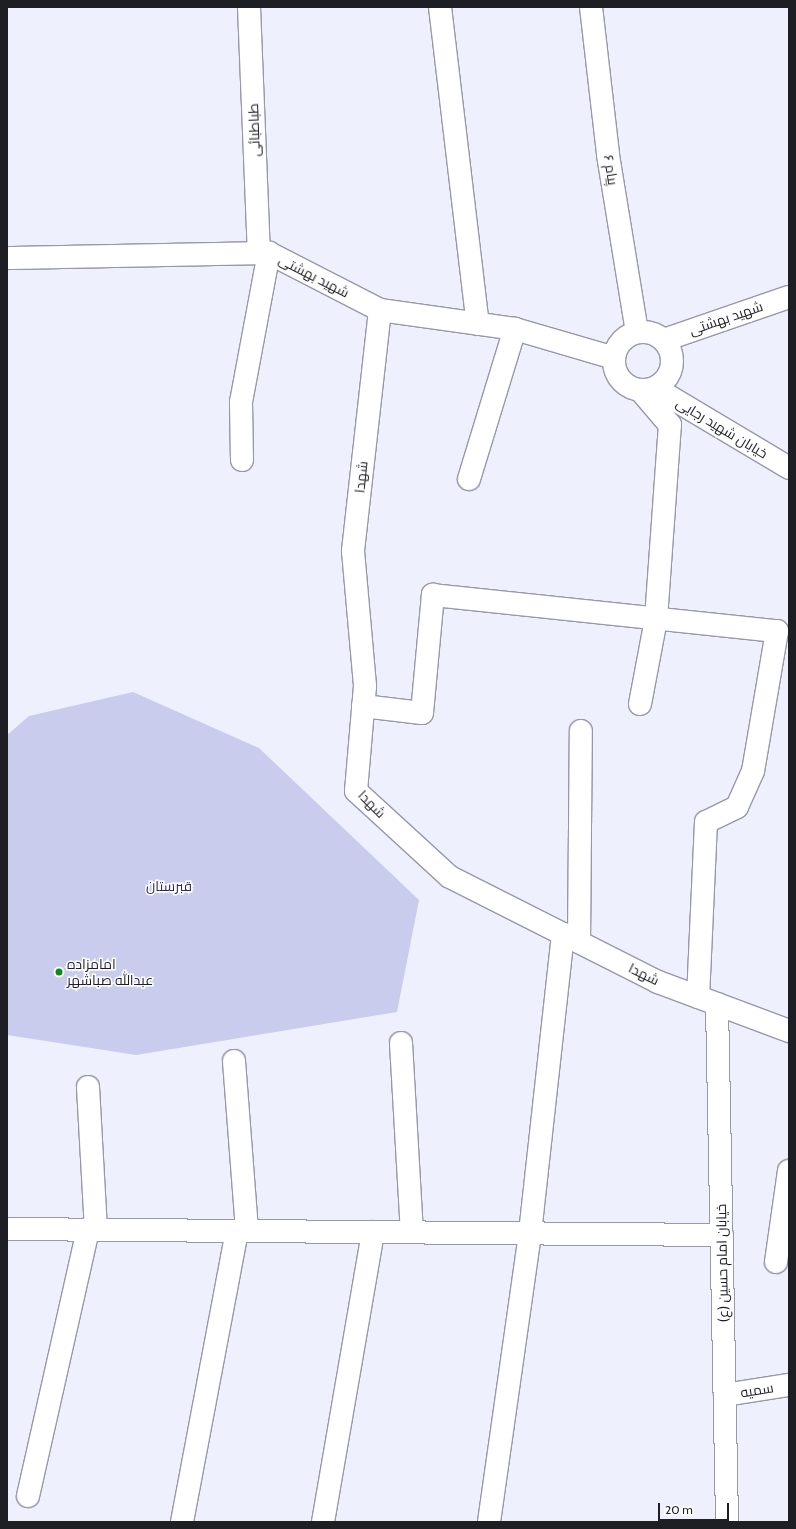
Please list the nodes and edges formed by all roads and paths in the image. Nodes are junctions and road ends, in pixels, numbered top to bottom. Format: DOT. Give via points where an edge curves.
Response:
graph roads {
  1 [pos="249,7"];
  2 [pos="440,7"];
  3 [pos="591,7"];
  4 [pos="264,253"];
  5 [pos="7,258"];
  6 [pos="789,297"];
  7 [pos="380,310"];
  8 [pos="478,324"];
  9 [pos="515,329"];
  10 [pos="637,332"];
  11 [pos="664,340"];
  12 [pos="614,358"];
  13 [pos="648,390"];
  14 [pos="242,460"];
  15 [pos="789,468"];
  16 [pos="469,479"];
  17 [pos="656,619"];
  18 [pos="640,704"];
  19 [pos="363,706"];
  20 [pos="581,731"];
  21 [pos="571,938"];
  22 [pos="707,1000"];
  23 [pos="789,1031"];
  24 [pos="401,1043"];
  25 [pos="234,1061"];
  26 [pos="88,1087"];
  27 [pos="789,1171"];
  28 [pos="7,1229"];
  29 [pos="92,1229"];
  30 [pos="242,1231"];
  31 [pos="373,1232"];
  32 [pos="412,1232"];
  33 [pos="530,1233"];
  34 [pos="722,1235"];
  35 [pos="776,1262"];
  36 [pos="789,1385"];
  37 [pos="724,1395"];
  38 [pos="28,1496"];
  39 [pos="182,1522"];
  40 [pos="323,1522"];
  41 [pos="489,1522"];
  42 [pos="727,1522"];
  1 -- 4 [label="street, طباطبائی"];
  2 -- 8 [label="street"];
  3 -- 10 [label="street, پیام ۶" via="608,155"];
  4 -- 5 [label="street, شهید بهشتی"];
  4 -- 7 [label="street, شهید بهشتی"];
  4 -- 14 [label="street, طباطبائی" via="240,402"];
  6 -- 11 [label="street, شهید بهشتی"];
  7 -- 8 [label="street, شهید بهشتی"];
  7 -- 19 [label="street, شهدا" via="353,551 365,686"];
  8 -- 9 [label="street, شهید بهشتی"];
  9 -- 12 [label="street, شهید بهشتی"];
  9 -- 16 [label="street"];
  10 -- 11 [label="street" via="651,333"];
  10 -- 12 [label="street" via="624,338"];
  11 -- 13 [label="street" via="671,352 672,366 666,379"];
  12 -- 13 [label="street" via="618,377 627,387"];
  13 -- 15 [label="street, خیابان شهید رجایی"];
  13 -- 17 [label="street" via="670,425"];
  17 -- 18 [label="street"];
  17 -- 19 [label="street" via="433,594 422,713"];
  17 -- 22 [label="street, خیابان امام حسین (ع)" via="777,631 753,771 737,807 706,822"];
  19 -- 21 [label="street, شهدا" via="356,791 450,877"];
  20 -- 21 [label="street"];
  21 -- 22 [label="street, شهدا" via="658,982"];
  21 -- 33 [label="street"];
  22 -- 23 [label="street, شهدا"];
  22 -- 34 [label="street, خیابان امام حسین (ع)"];
  24 -- 32 [label="street"];
  25 -- 30 [label="street"];
  26 -- 29 [label="street"];
  27 -- 35 [label="street"];
  28 -- 29 [label="street"];
  29 -- 30 [label="street"];
  29 -- 38 [label="street"];
  30 -- 31 [label="street"];
  30 -- 39 [label="street"];
  31 -- 32 [label="street"];
  31 -- 40 [label="street"];
  32 -- 33 [label="street"];
  33 -- 34 [label="street"];
  33 -- 41 [label="street"];
  34 -- 37 [label="street, خیابان امام حسین (ع)"];
  36 -- 37 [label="street, سمیه"];
  37 -- 42 [label="street, خیابان امام حسین (ع)"];
}
